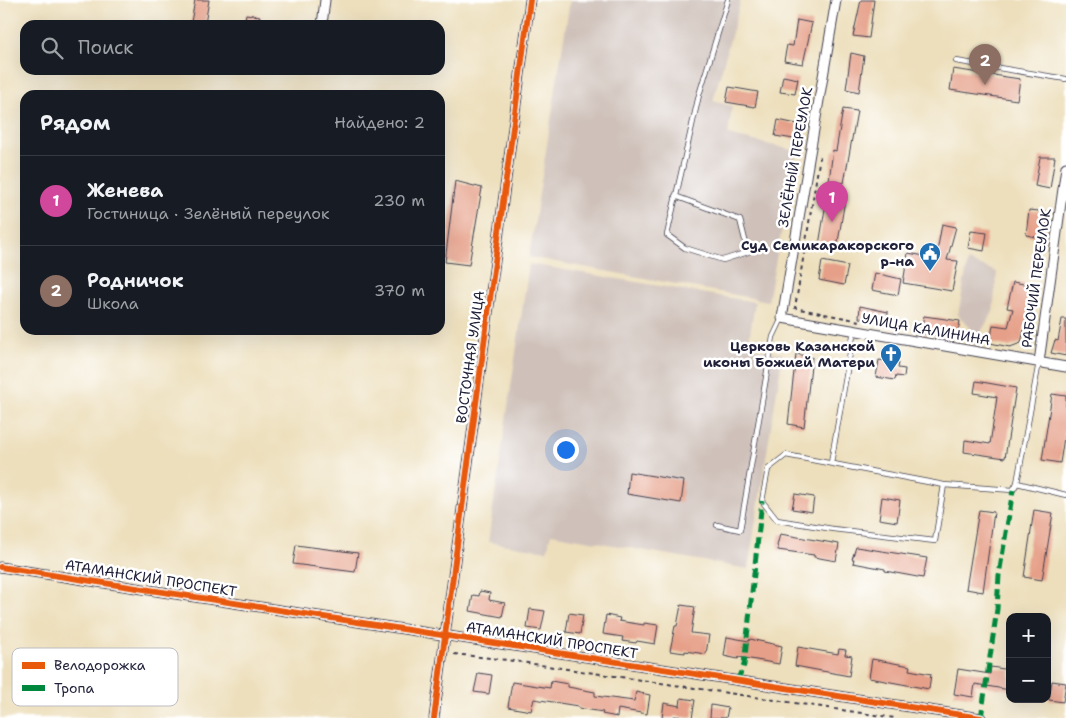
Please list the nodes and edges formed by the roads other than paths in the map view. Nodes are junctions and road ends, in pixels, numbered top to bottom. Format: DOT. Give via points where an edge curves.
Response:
graph roads {
  1 [pos="325,0"];
  2 [pos="530,0"];
  3 [pos="728,0"];
  4 [pos="836,0"];
  5 [pos="323,20"];
  6 [pos="956,62"];
  7 [pos="1066,79"];
  8 [pos="1066,167"];
  9 [pos="676,196"];
  10 [pos="1063,199"];
  11 [pos="782,318"];
  12 [pos="854,330"];
  13 [pos="1039,362"];
  14 [pos="1066,367"];
  15 [pos="831,463"];
  16 [pos="1018,483"];
  17 [pos="944,485"];
  18 [pos="1066,495"];
  19 [pos="717,525"];
  20 [pos="0,568"];
  21 [pos="445,636"];
  22 [pos="939,715"];
  23 [pos="434,718"];
  24 [pos="981,718"];
  1 -- 5 [label="street"];
  2 -- 21 [label="street, ВОСТОЧНАЯ УЛИЦА"];
  3 -- 9 [label="lane" via="699,95"];
  4 -- 11 [label="street, ЗЕЛЁНЫЙ ПЕРЕУЛОК"];
  6 -- 7 [label="lane"];
  8 -- 10 [label="street, РАБОЧИЙ ПЕРЕУЛОК"];
  9 -- 9 [label="lane" via="740,220 748,252 723,260 685,248 667,235"];
  10 -- 13 [label="street, РАБОЧИЙ ПЕРЕУЛОК"];
  11 -- 12 [label="street, УЛИЦА КАЛИНИНА"];
  11 -- 19 [label="lane" via="773,337 740,530"];
  12 -- 13 [label="street, УЛИЦА КАЛИНИНА"];
  12 -- 15 [label="lane"];
  13 -- 14 [label="street, УЛИЦА КАЛИНИНА"];
  13 -- 16 [label="lane"];
  15 -- 17 [label="lane"];
  15 -- 17 [label="lane" via="786,455 768,469 762,501 777,520 935,542"];
  16 -- 17 [label="lane" via="1014,490"];
  16 -- 18 [label="lane"];
  20 -- 21 [label="street, АТАМАНСКИЙ ПРОСПЕКТ"];
  21 -- 22 [label="street, АТАМАНСКИЙ ПРОСПЕКТ"];
  21 -- 23 [label="street, ВОСТОЧНАЯ УЛИЦА"];
  22 -- 24 [label="street, АТАМАНСКИЙ ПРОСПЕКТ"];
}
